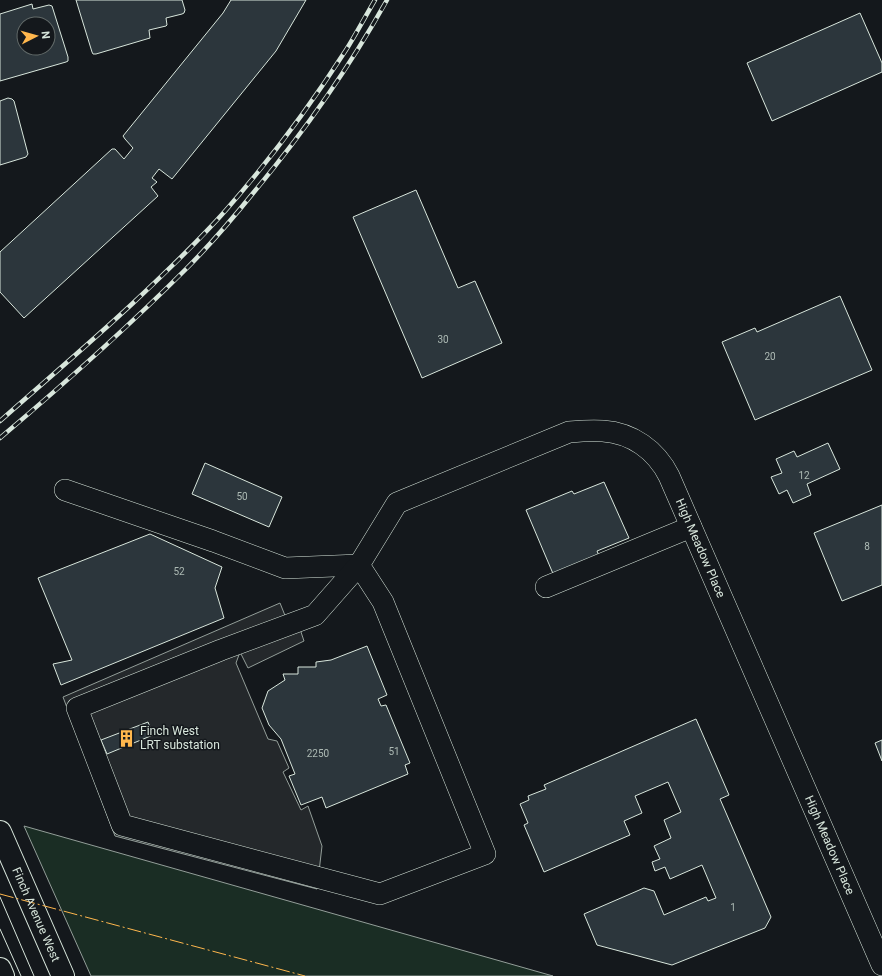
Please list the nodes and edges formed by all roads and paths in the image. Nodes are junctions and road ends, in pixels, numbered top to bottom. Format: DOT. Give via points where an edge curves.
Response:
graph roads {
  1 [pos="65,490"];
  2 [pos="691,527"];
  3 [pos="359,565"];
  4 [pos="546,587"];
  5 [pos="0,832"];
  6 [pos="882,965"];
  7 [pos="0,969"];
  8 [pos="3,976"];
  9 [pos="63,976"];
  1 -- 3 [label="street" via="285,568"];
  2 -- 3 [label="street, High Meadow Place" via="665,469 645,447 618,433 596,430 569,432 397,503"];
  2 -- 4 [label="street"];
  2 -- 6 [label="street, High Meadow Place"];
  3 -- 3 [label="street, High Meadow Place" via="383,602 485,854 380,894 122,825 77,708 315,615"];
  5 -- 9 [label="main road, Finch Avenue West"];
  7 -- 8 [label="main road"];
}
